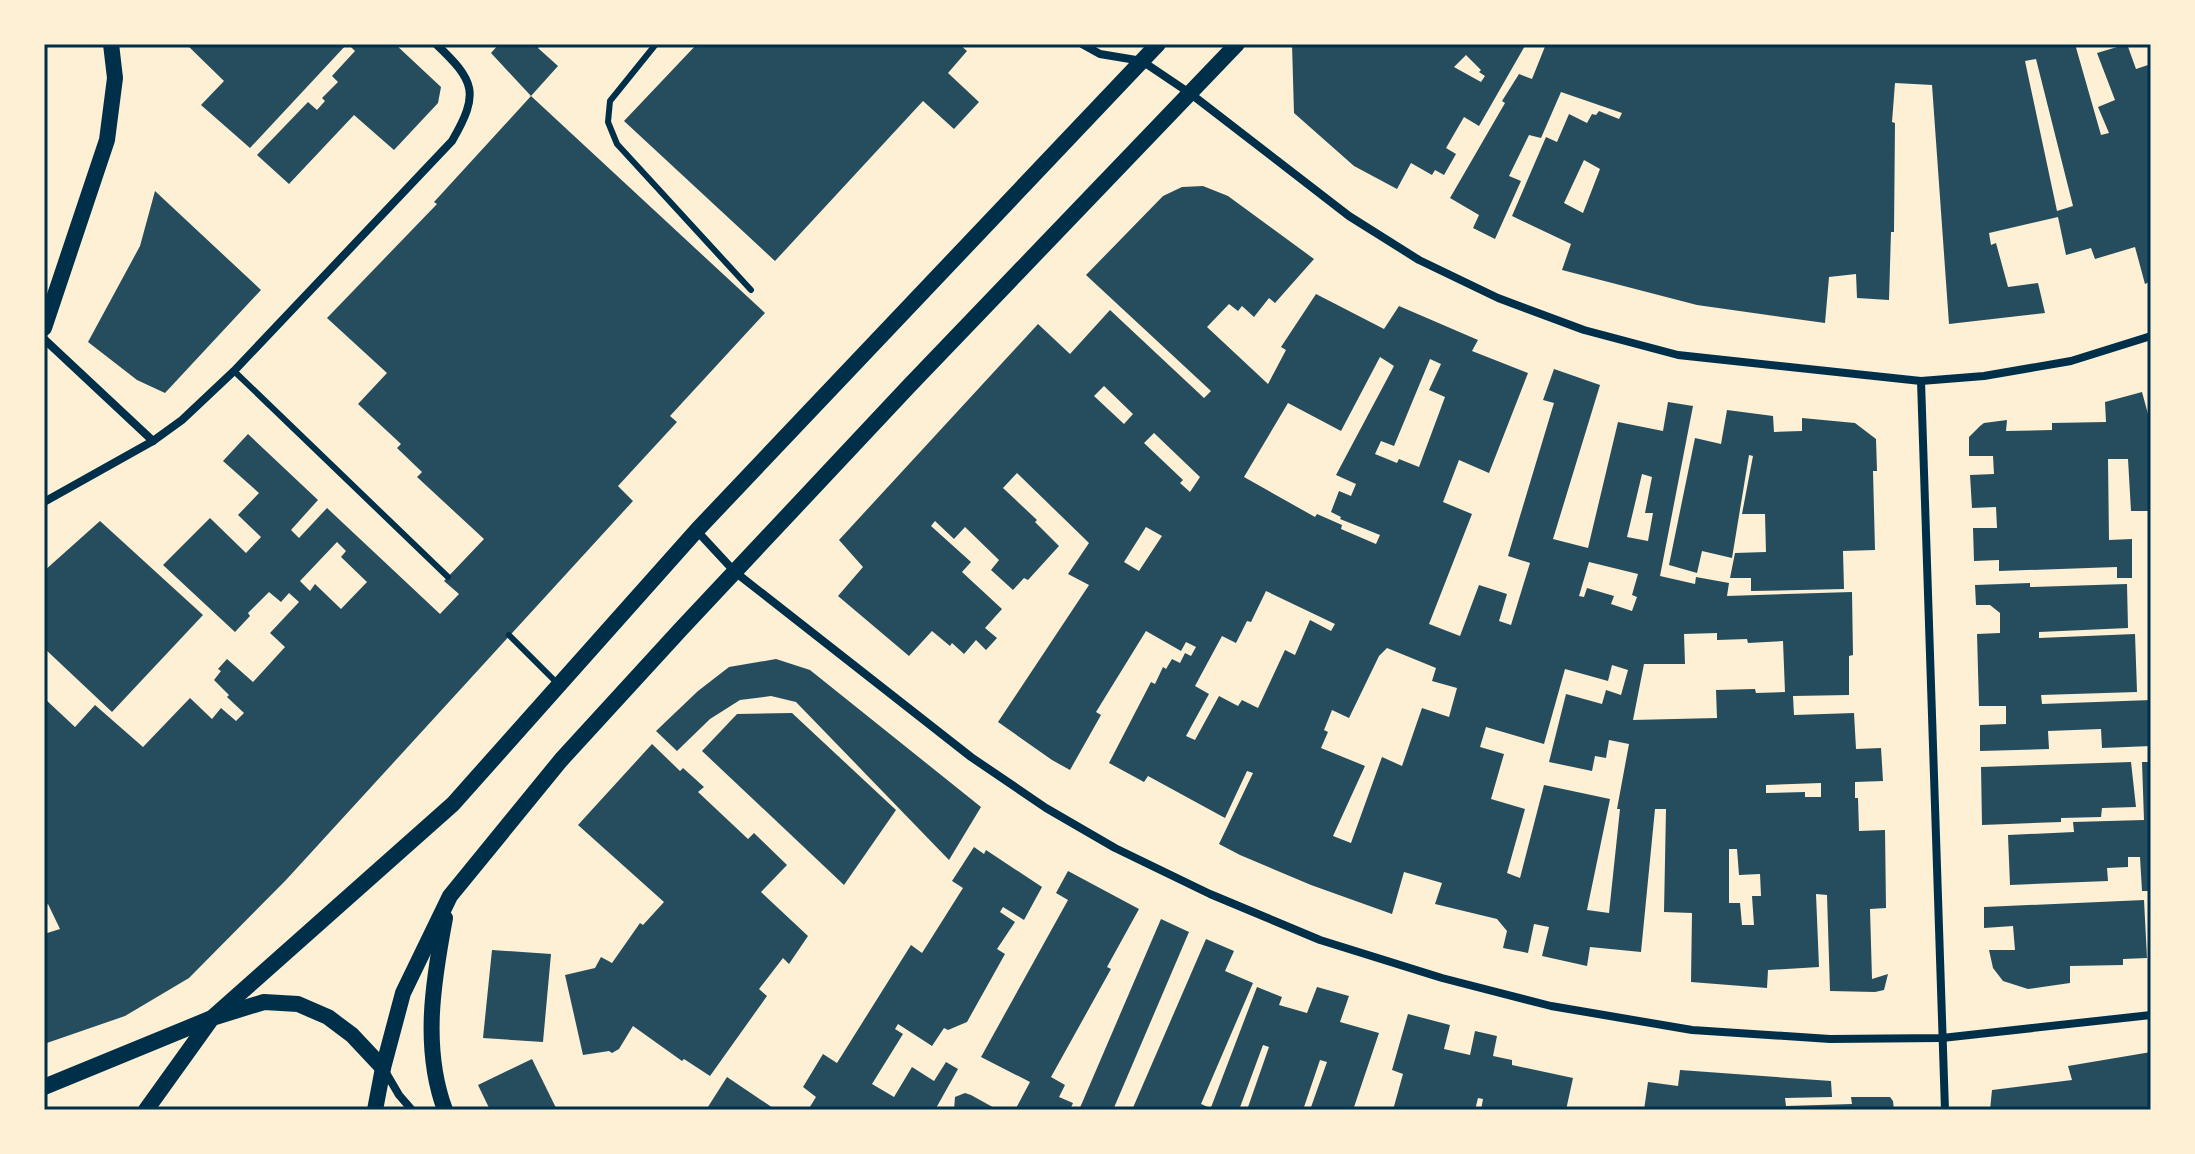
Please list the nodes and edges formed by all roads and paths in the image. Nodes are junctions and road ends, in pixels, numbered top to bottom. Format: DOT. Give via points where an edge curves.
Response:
graph roads {
  1 [pos="111,44"];
  2 [pos="436,44"];
  3 [pos="656,44"];
  4 [pos="1082,44"];
  5 [pos="1158,44"];
  6 [pos="1237,44"];
  7 [pos="1142,61"];
  8 [pos="1191,94"];
  9 [pos="751,290"];
  10 [pos="44,328"];
  11 [pos="2151,336"];
  12 [pos="44,339"];
  13 [pos="234,371"];
  14 [pos="1921,381"];
  15 [pos="153,441"];
  16 [pos="44,502"];
  17 [pos="697,530"];
  18 [pos="735,572"];
  19 [pos="448,577"];
  20 [pos="509,635"];
  21 [pos="559,685"];
  22 [pos="450,896"];
  23 [pos="2151,1015"];
  24 [pos="212,1018"];
  25 [pos="1942,1038"];
  26 [pos="383,1068"];
  27 [pos="44,1087"];
  28 [pos="146,1110"];
  29 [pos="375,1110"];
  30 [pos="412,1110"];
  31 [pos="445,1110"];
  32 [pos="1945,1110"];
  1 -- 10 [label="main road" via="115,78 107,140"];
  2 -- 13 [label="street" via="468,81 471,100 452,141"];
  3 -- 9 [label="lane" via="610,101 608,122 617,144"];
  4 -- 7 [label="street" via="1100,54"];
  5 -- 7 [label="main road"];
  6 -- 8 [label="main road"];
  7 -- 8 [label="street"];
  7 -- 17 [label="main road"];
  8 -- 14 [label="street" via="1349,216 1419,260 1498,298 1584,330 1678,355"];
  8 -- 18 [label="main road"];
  11 -- 14 [label="street" via="2071,361"];
  12 -- 15 [label="street"];
  13 -- 15 [label="street"];
  13 -- 19 [label="lane"];
  14 -- 25 [label="street"];
  15 -- 16 [label="street"];
  17 -- 18 [label="street"];
  17 -- 21 [label="main road"];
  18 -- 22 [label="main road" via="561,760"];
  18 -- 25 [label="street" via="959,748 1046,808 1210,894 1320,940 1551,1006 1692,1030 1830,1039"];
  20 -- 21 [label="lane"];
  21 -- 24 [label="main road" via="453,804"];
  22 -- 26 [label="main road" via="403,993"];
  22 -- 31 [label="main road" via="431,1022"];
  23 -- 25 [label="street"];
  24 -- 26 [label="main road" via="264,1002 298,1004 352,1035"];
  24 -- 27 [label="main road"];
  24 -- 28 [label="main road"];
  25 -- 32 [label="street"];
  26 -- 29 [label="main road"];
  26 -- 30 [label="street"];
}
